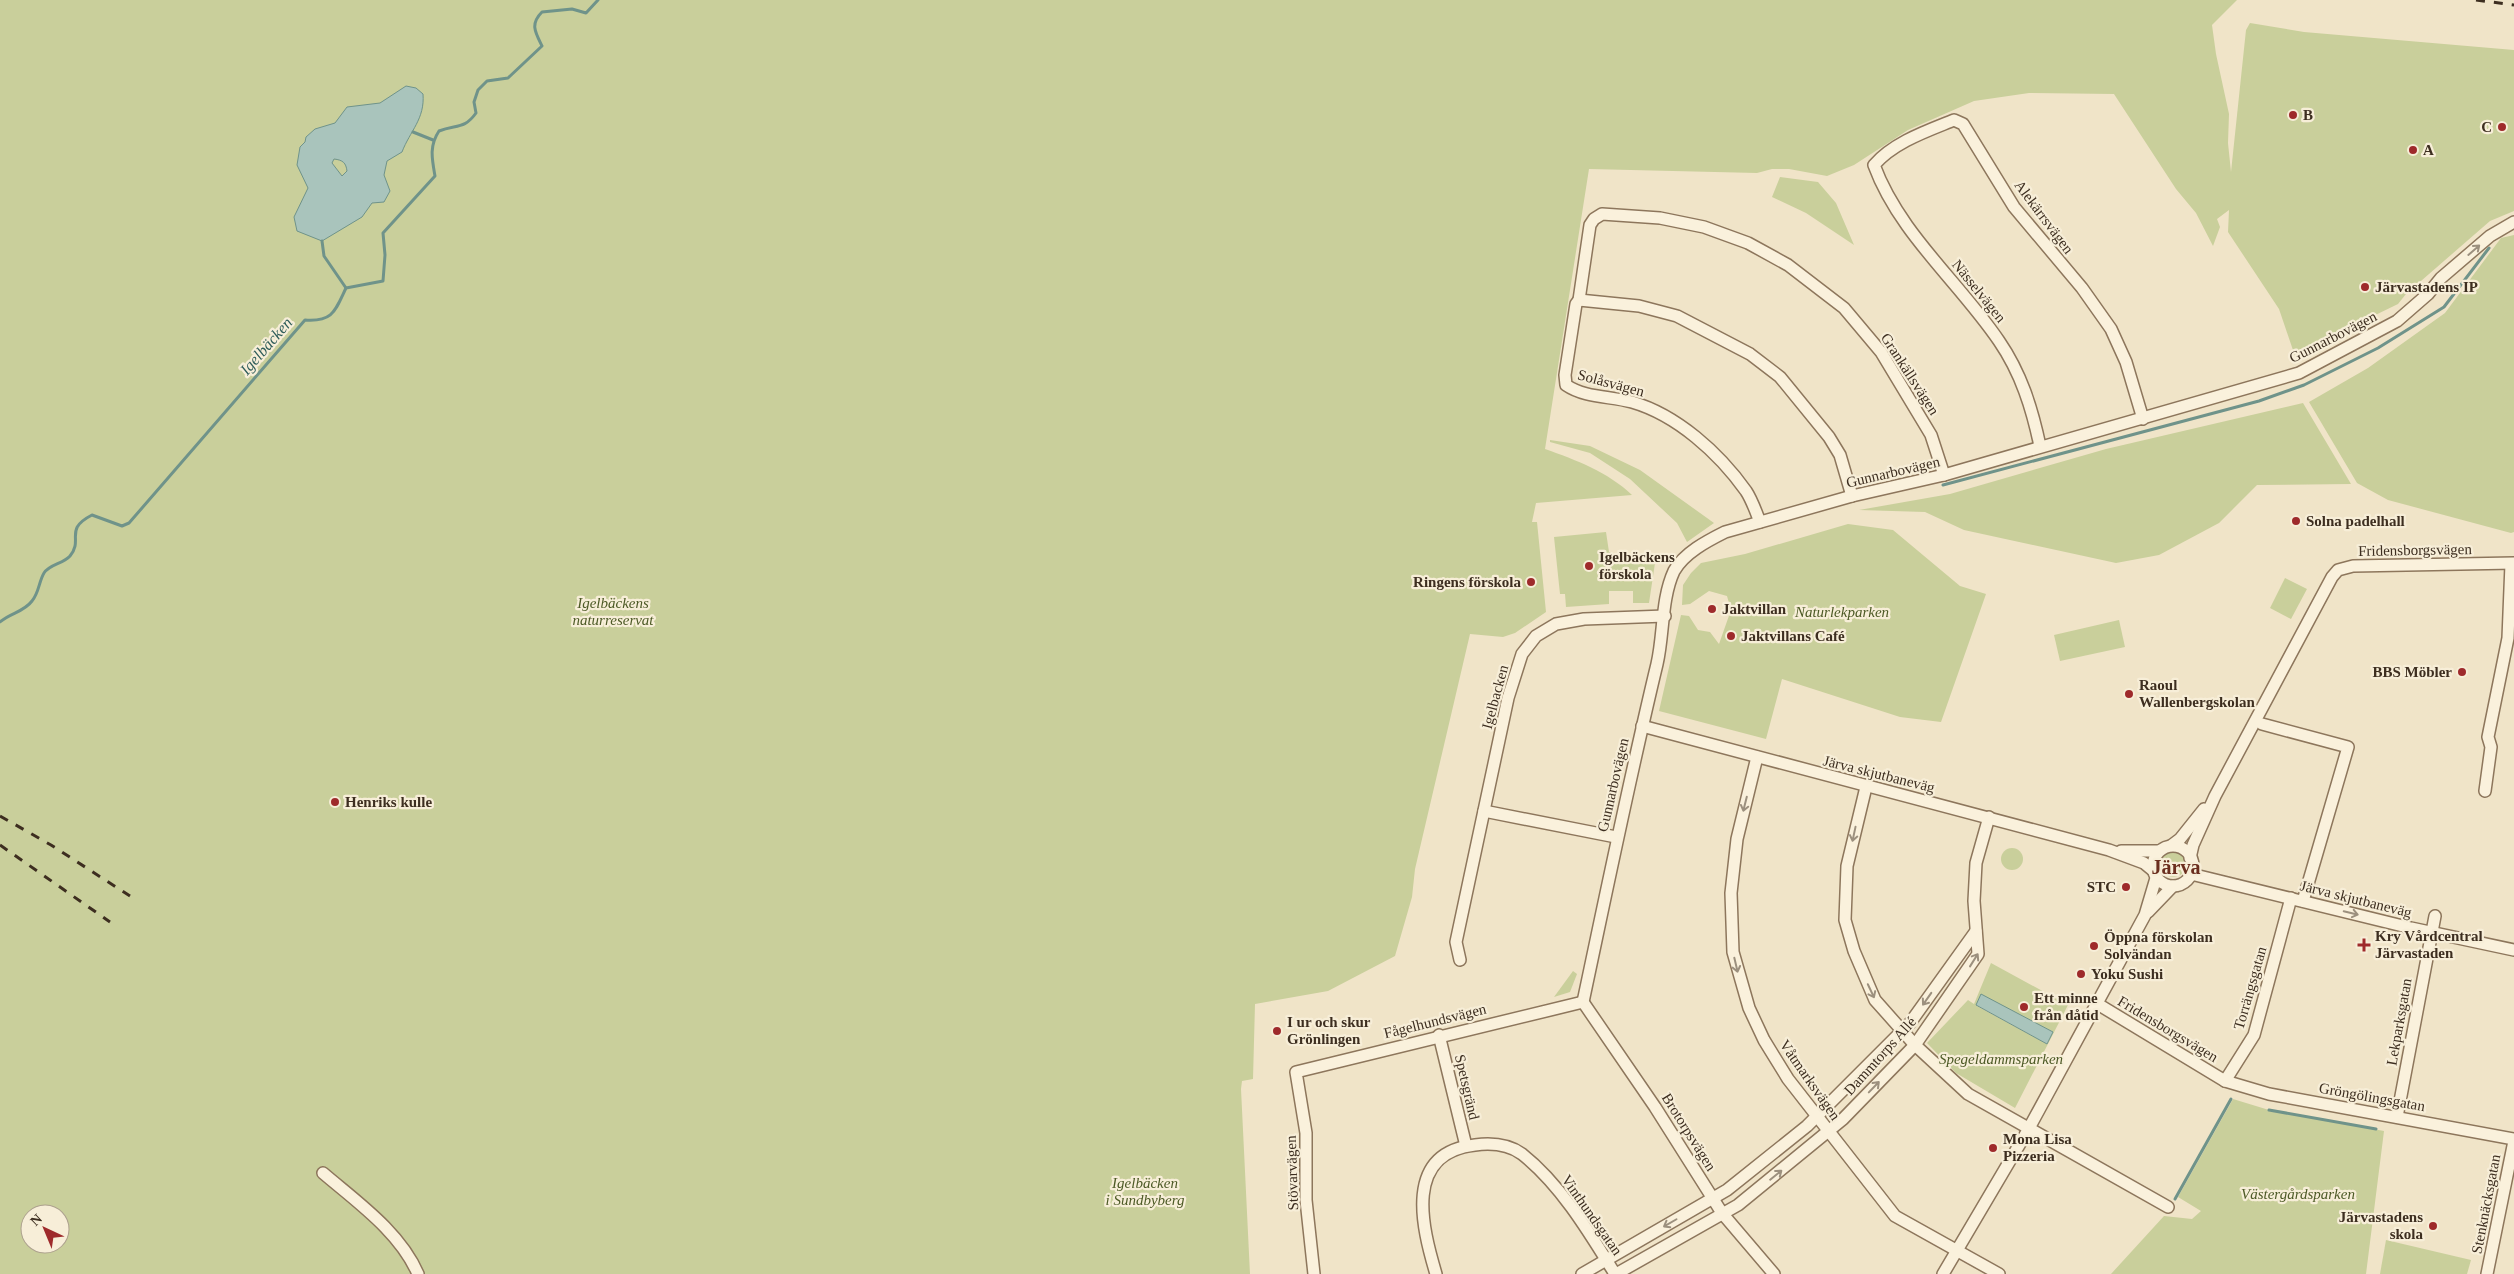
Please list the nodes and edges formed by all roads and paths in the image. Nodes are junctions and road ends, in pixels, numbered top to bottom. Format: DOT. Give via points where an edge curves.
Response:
graph roads {
  1 [pos="1874,164"];
  2 [pos="2514,222"];
  3 [pos="1590,225"];
  4 [pos="1579,300"];
  5 [pos="2143,419"];
  6 [pos="2040,446"];
  7 [pos="1944,475"];
  8 [pos="1852,496"];
  9 [pos="1760,522"];
  10 [pos="2513,563"];
  11 [pos="1665,616"];
  12 [pos="2262,724"];
  13 [pos="1642,726"];
  14 [pos="1757,757"];
  15 [pos="1866,787"];
  16 [pos="2485,791"];
  17 [pos="2214,796"];
  18 [pos="1484,811"];
  19 [pos="1989,817"];
  20 [pos="1616,837"];
  21 [pos="2172,845"];
  22 [pos="2158,851"];
  23 [pos="2145,857"];
  24 [pos="2190,858"];
  25 [pos="2191,874"];
  26 [pos="2156,875"];
  27 [pos="2173,886"];
  28 [pos="2291,898"];
  29 [pos="2304,901"];
  30 [pos="2145,915"];
  31 [pos="2435,916"];
  32 [pos="1976,931"];
  33 [pos="2431,932"];
  34 [pos="2514,950"];
  35 [pos="1460,960"];
  36 [pos="1583,1002"];
  37 [pos="2096,1003"];
  38 [pos="1902,1032"];
  39 [pos="1439,1035"];
  40 [pos="1915,1045"];
  41 [pos="1296,1072"];
  42 [pos="2225,1081"];
  43 [pos="1817,1116"];
  44 [pos="2397,1117"];
  45 [pos="2028,1130"];
  46 [pos="1827,1131"];
  47 [pos="2514,1140"];
  48 [pos="1466,1146"];
  49 [pos="323,1174"];
  50 [pos="1712,1199"];
  51 [pos="2168,1207"];
  52 [pos="1722,1213"];
  53 [pos="1956,1250"];
  54 [pos="1606,1260"];
  55 [pos="418,1274"];
  56 [pos="1314,1274"];
  57 [pos="1436,1274"];
  58 [pos="1582,1274"];
  59 [pos="1616,1274"];
  60 [pos="1774,1274"];
  61 [pos="1943,1274"];
  62 [pos="2000,1274"];
  63 [pos="2487,1274"];
  1 -- 5 [label="street, Alekärrsvägen" via="1915,136 1954,120 1963,124 2014,208 2082,288 2111,329 2126,362"];
  1 -- 6 [label="street, Nässelvägen" via="1882,188 1914,234 2000,342 2024,386"];
  5 -- 2 [label="street, Gunnarbovägen, one-way" via="2299,373 2397,321 2490,236"];
  3 -- 4 [label="street, Solåsvägen"];
  3 -- 7 [label="street, Grankällsvägen" via="1602,214 1660,218 1719,232 1748,243 1788,265 1844,308 1881,352 1931,436"];
  4 -- 8 [label="street" via="1639,306 1677,316 1750,354 1780,377 1829,437 1840,455"];
  4 -- 9 [label="street, Solåsvägen" via="1565,375 1566,385 1575,392 1633,402 1688,431 1744,488"];
  5 -- 6 [label="street, Gunnarbovägen"];
  6 -- 7 [label="street, Gunnarbovägen"];
  7 -- 8 [label="street, Gunnarbovägen"];
  8 -- 9 [label="street, Gunnarbovägen"];
  9 -- 11 [label="street, Gunnarbovägen" via="1724,532 1687,556 1675,569 1668,587"];
  10 -- 16 [label="street, Fridensborgsvägen" via="2508,638 2488,737 2491,746"];
  10 -- 17 [label="street, Fridensborgsvägen" via="2362,566 2338,570"];
  11 -- 13 [label="street, Gunnarbovägen"];
  11 -- 18 [label="street, Igelbacken" via="1584,619 1556,624 1536,636 1522,654 1514,675"];
  12 -- 29 [label="street" via="2348,747"];
  13 -- 14 [label="street, Järva skjutbaneväg"];
  13 -- 20 [label="street, Gunnarbovägen"];
  14 -- 15 [label="street, Järva skjutbaneväg"];
  14 -- 43 [label="street, Våtmarksvägen, one-way" via="1737,840 1731,893 1733,952 1749,1008 1764,1040 1788,1079"];
  15 -- 19 [label="street, Järva skjutbaneväg"];
  15 -- 38 [label="street, one-way" via="1847,866 1845,920 1854,951 1876,1000"];
  17 -- 21 [label="street, Fridensborgsvägen"];
  17 -- 24 [label="street, Fridensborgsvägen"];
  18 -- 20 [label="street"];
  18 -- 35 [label="street, Igelbacken" via="1456,942"];
  19 -- 23 [label="street, Järva skjutbaneväg" via="2025,830"];
  19 -- 32 [label="street, Dammtorps Allé" via="1976,863"];
  20 -- 36 [label="street, Gunnarbovägen"];
  21 -- 22 [label="street"];
  21 -- 24 [label="street" via="2182,848"];
  22 -- 23 [label="street"];
  22 -- 26 [label="street" via="2154,862"];
  23 -- 26 [label="street"];
  24 -- 25 [label="street"];
  25 -- 27 [label="street" via="2184,883"];
  25 -- 28 [label="street, Järva skjutbaneväg"];
  26 -- 27 [label="street" via="2163,884"];
  26 -- 30 [label="street, Fridensborgsvägen"];
  27 -- 30 [label="street, Fridensborgsvägen"];
  28 -- 29 [label="street, Järva skjutbaneväg"];
  28 -- 42 [label="street, Torrängsgatan" via="2254,1035"];
  29 -- 33 [label="street, Järva skjutbaneväg, one-way"];
  30 -- 37 [label="street, Fridensborgsvägen"];
  31 -- 33 [label="street, Lekparksgatan"];
  32 -- 38 [label="street, Dammtorps Allé, one-way"];
  40 -- 32 [label="street, Dammtorps Allé, one-way" via="1978,954"];
  33 -- 34 [label="street, Järva skjutbaneväg"];
  33 -- 44 [label="street, Lekparksgatan"];
  36 -- 39 [label="street, Fågelhundsvägen"];
  36 -- 50 [label="street, Brotorpsvägen" via="1655,1107"];
  37 -- 42 [label="street, Fridensborgsvägen"];
  37 -- 45 [label="street, Fridensborgsvägen"];
  38 -- 40 [label="street"];
  38 -- 43 [label="street, Dammtorps Allé"];
  39 -- 41 [label="street, Fågelhundsvägen"];
  39 -- 48 [label="street, Spetsgränd"];
  40 -- 45 [label="street" via="1968,1094"];
  46 -- 40 [label="street, Dammtorps Allé, one-way" via="1843,1119"];
  41 -- 56 [label="street, Stövarvägen" via="1306,1132 1306,1200"];
  42 -- 44 [label="street, Gröngölingsgatan" via="2269,1094"];
  43 -- 46 [label="street, Våtmarksvägen"];
  43 -- 50 [label="street, Dammtorps Allé"];
  44 -- 47 [label="street, Gröngölingsgatan"];
  45 -- 51 [label="street"];
  45 -- 53 [label="street, Fridensborgsvägen"];
  52 -- 46 [label="street, Dammtorps Allé, one-way" via="1742,1202"];
  46 -- 53 [label="street, Våtmarksvägen" via="1896,1216"];
  47 -- 63 [label="street, Stenknäcksgatan"];
  48 -- 54 [label="street, Vinthundsgatan" via="1490,1143 1520,1153 1553,1184"];
  48 -- 57 [label="street, Vinthundsgatan" via="1451,1150 1436,1163 1427,1177 1421,1205 1424,1234"];
  49 -- 55 [label="street" via="380,1223 411,1260"];
  50 -- 52 [label="street, Brotorpsvägen"];
  50 -- 54 [label="street, Dammtorps Allé, one-way"];
  52 -- 59 [label="street, Dammtorps Allé"];
  52 -- 60 [label="street, Brotorpsvägen"];
  53 -- 61 [label="street, Fridensborgsvägen"];
  53 -- 62 [label="street"];
  54 -- 58 [label="street, Dammtorps Allé"];
  54 -- 59 [label="street, Vinthundsgatan"];
}
